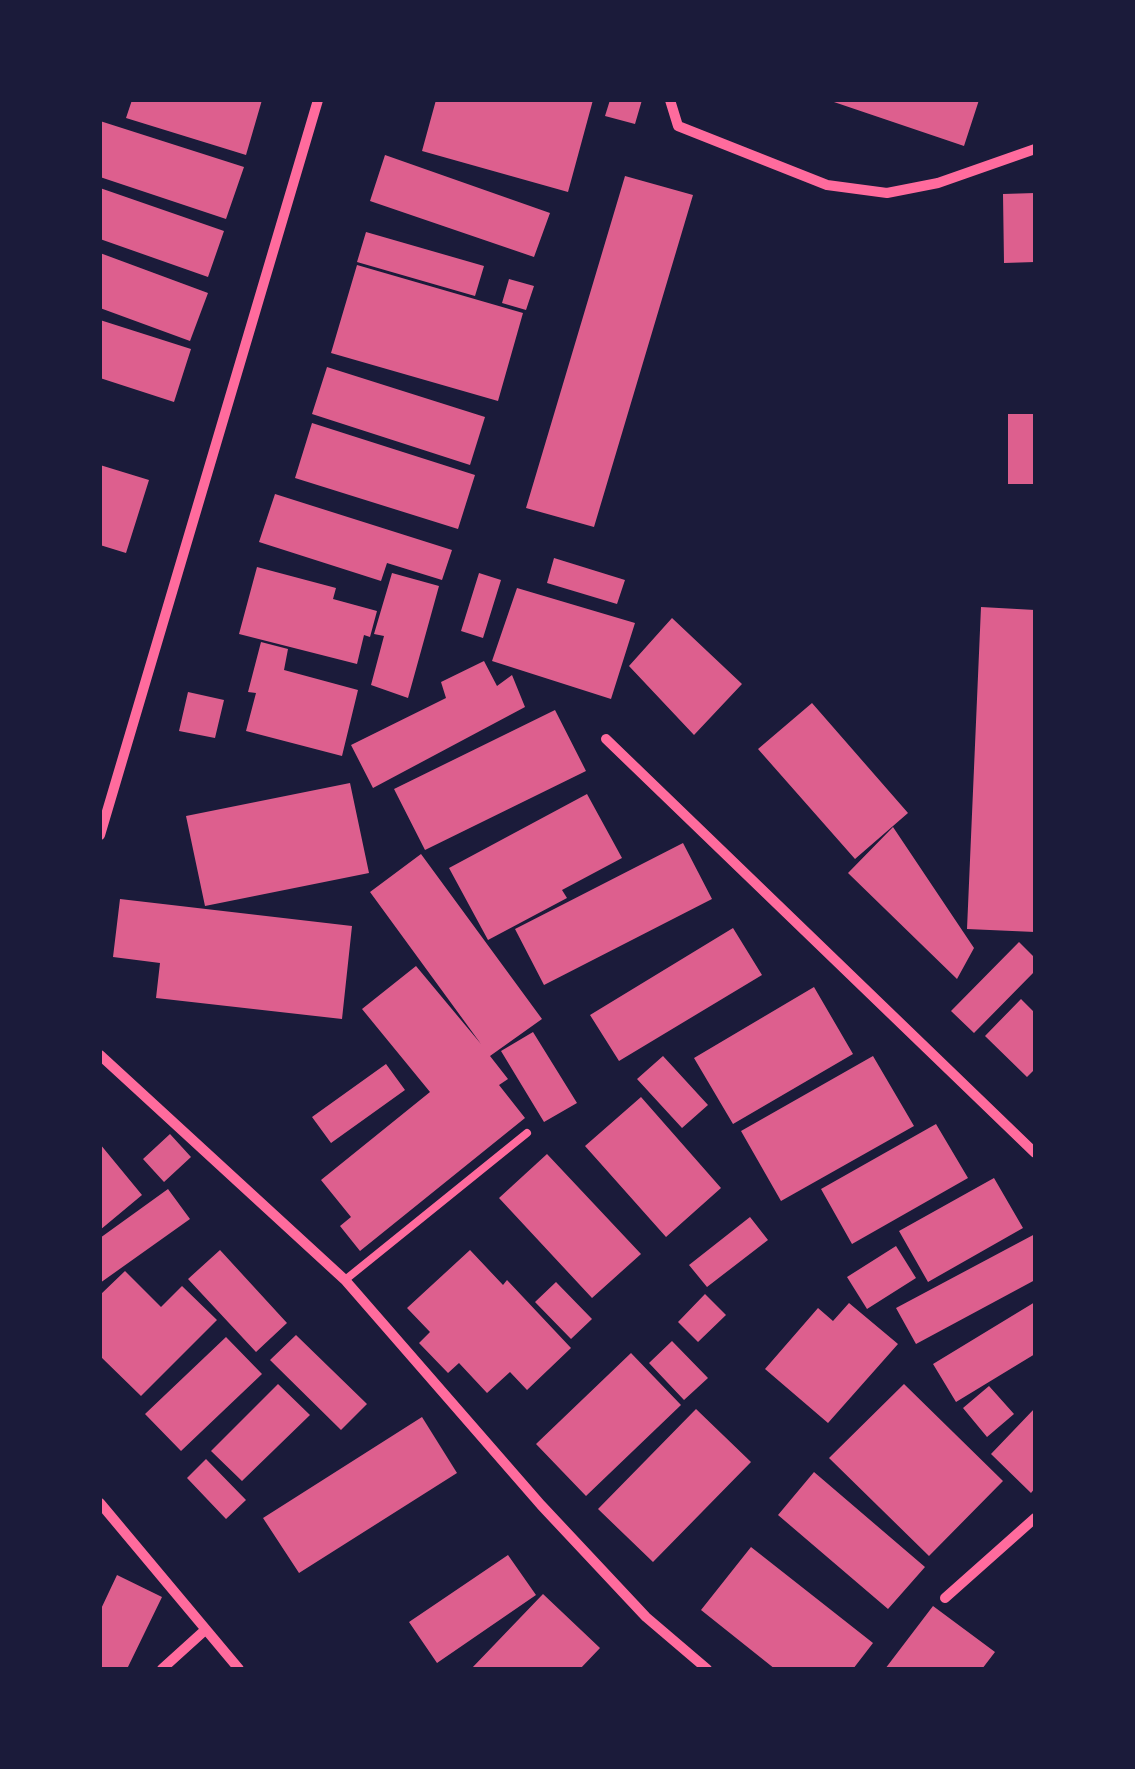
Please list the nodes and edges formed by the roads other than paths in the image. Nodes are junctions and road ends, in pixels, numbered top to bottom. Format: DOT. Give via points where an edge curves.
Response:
graph roads {
  1 [pos="318,100"];
  2 [pos="670,100"];
  3 [pos="1035,149"];
  4 [pos="606,739"];
  5 [pos="100,835"];
  6 [pos="100,1055"];
  7 [pos="527,1133"];
  8 [pos="1035,1153"];
  9 [pos="345,1280"];
  10 [pos="100,1503"];
  11 [pos="1035,1518"];
  12 [pos="945,1598"];
  13 [pos="204,1631"];
  14 [pos="162,1669"];
  15 [pos="240,1669"];
  16 [pos="707,1669"];
  1 -- 5 [label="street"];
  2 -- 3 [label="street" via="678,126 827,186 887,193"];
  4 -- 8 [label="street"];
  6 -- 9 [label="street"];
  7 -- 9 [label="lane"];
  9 -- 16 [label="street" via="567,1533 646,1617"];
  10 -- 13 [label="street"];
  11 -- 12 [label="street"];
  13 -- 14 [label="street"];
  13 -- 15 [label="street"];
}
